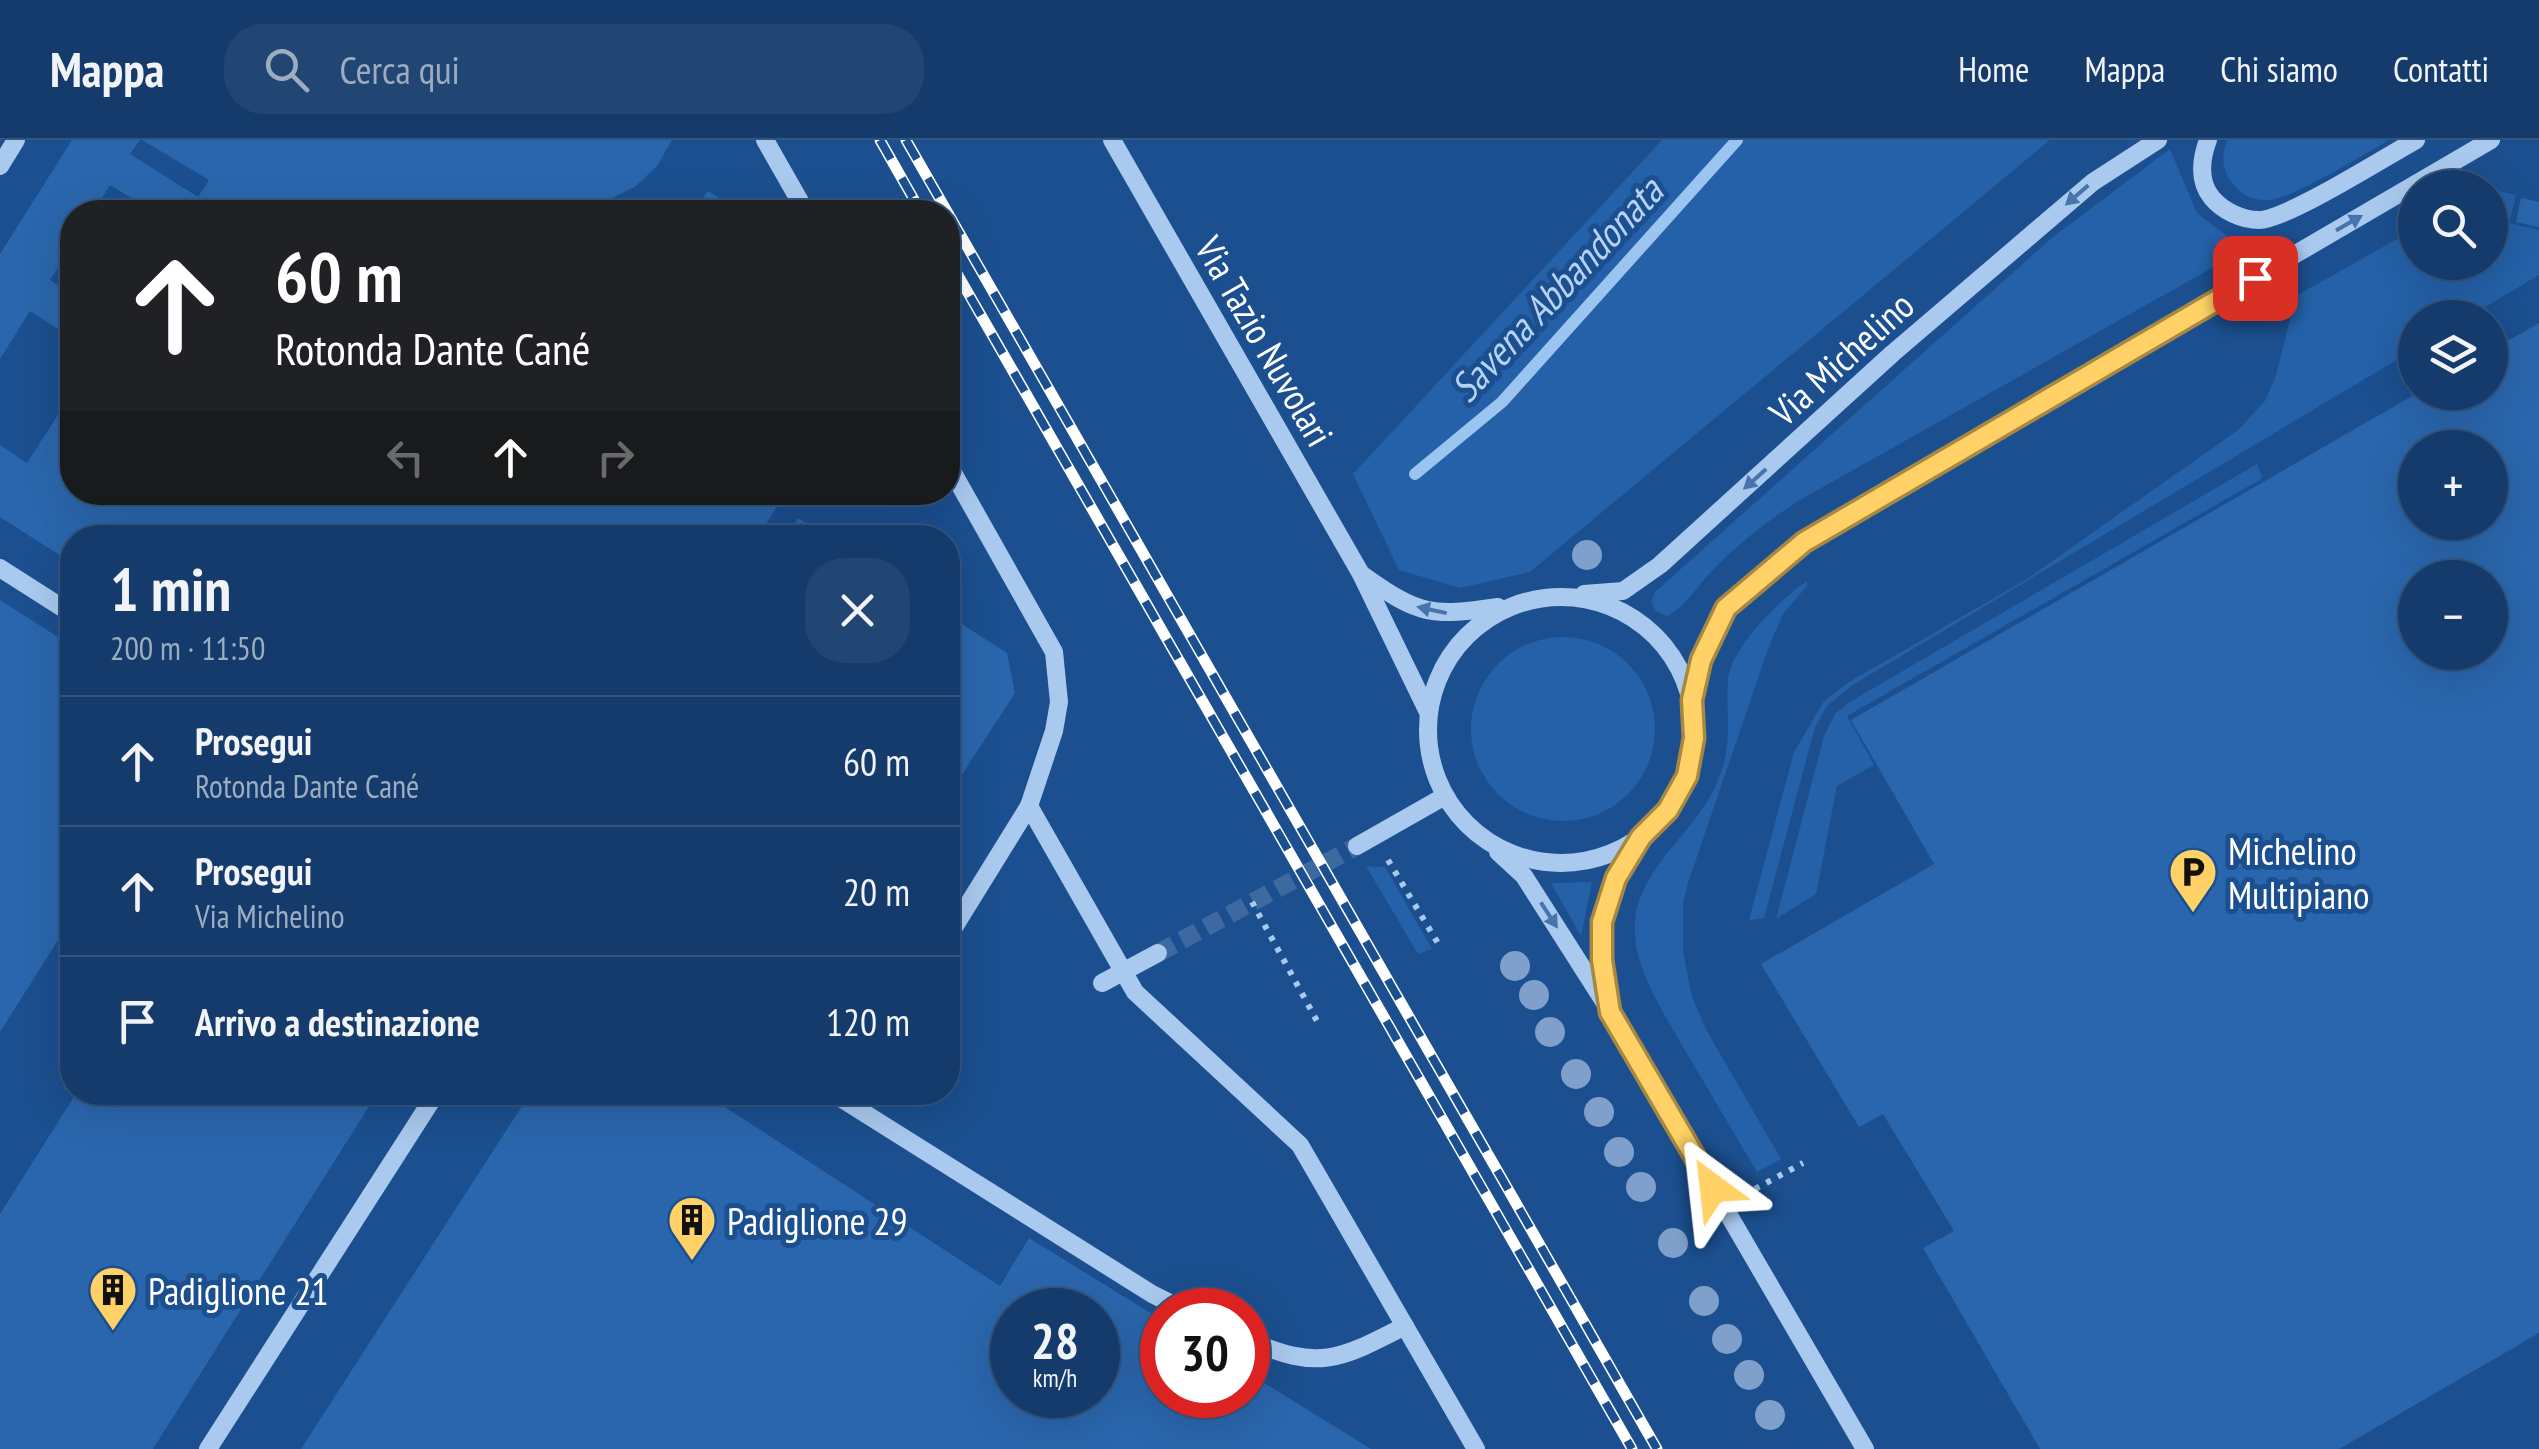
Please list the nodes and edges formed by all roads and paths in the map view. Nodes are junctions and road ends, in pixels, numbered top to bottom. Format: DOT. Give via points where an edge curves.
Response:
graph roads {
  1 [pos="16,140"];
  2 [pos="765,140"];
  3 [pos="1112,140"];
  4 [pos="2158,140"];
  5 [pos="2208,140"];
  6 [pos="2416,140"];
  7 [pos="2491,140"];
  8 [pos="0,166"];
  9 [pos="799,200"];
  10 [pos="960,485"];
  11 [pos="0,568"];
  12 [pos="1361,574"];
  13 [pos="1559,596"];
  14 [pos="1513,605"];
  15 [pos="60,606"];
  16 [pos="1692,700"];
  17 [pos="1428,712"];
  18 [pos="1445,796"];
  19 [pos="1029,806"];
  20 [pos="1641,837"];
  21 [pos="1487,841"];
  22 [pos="1357,846"];
  23 [pos="1394,869"];
  24 [pos="1252,902"];
  25 [pos="960,918"];
  26 [pos="1438,945"];
  27 [pos="1158,954"];
  28 [pos="1123,972"];
  29 [pos="1102,983"];
  30 [pos="1610,1012"];
  31 [pos="1318,1021"];
  32 [pos="429,1105"];
  33 [pos="851,1105"];
  34 [pos="1803,1163"];
  35 [pos="1755,1189"];
  36 [pos="1142,1288"];
  37 [pos="1405,1326"];
  38 [pos="1270,1350"];
  39 [pos="208,1449"];
  40 [pos="1476,1449"];
  41 [pos="1865,1449"];
  1 -- 8 [label="street"];
  2 -- 9 [label="street"];
  3 -- 12 [label="street, Via Tazio Nuvolari"];
  4 -- 13 [label="street, Via Michelino, one-way" via="2093,182 1660,565 1623,591"];
  5 -- 6 [label="street" via="2202,176 2211,197 2234,216 2262,221"];
  16 -- 7 [label="street, one-way" via="1701,660 1726,608 1804,542"];
  10 -- 19 [label="street" via="1054,652 1059,702"];
  11 -- 15 [label="street"];
  14 -- 12 [label="street, Via Tazio Nuvolari, one-way" via="1446,614 1404,604"];
  12 -- 17 [label="street, Via Tazio Nuvolari"];
  13 -- 14 [label="street"];
  13 -- 16 [label="street" via="1604,604 1644,625 1674,659"];
  14 -- 17 [label="street" via="1456,646"];
  16 -- 20 [label="street" via="1687,776 1668,810"];
  17 -- 18 [label="street" via="1429,756"];
  18 -- 21 [label="street"];
  18 -- 22 [label="street"];
  19 -- 25 [label="street"];
  19 -- 28 [label="street"];
  20 -- 21 [label="street" via="1605,856 1565,864 1524,858"];
  20 -- 30 [label="street" via="1616,878 1602,922"];
  21 -- 30 [label="street, one-way" via="1524,876"];
  23 -- 26 [label="path"];
  24 -- 31 [label="path"];
  27 -- 28 [label="street"];
  28 -- 29 [label="street"];
  28 -- 37 [label="street" via="1135,992 1300,1145"];
  30 -- 41 [label="street"];
  32 -- 39 [label="street"];
  33 -- 36 [label="street"];
  34 -- 35 [label="path"];
  37 -- 38 [label="street" via="1326,1359 1288,1358"];
  37 -- 40 [label="street"];
}
